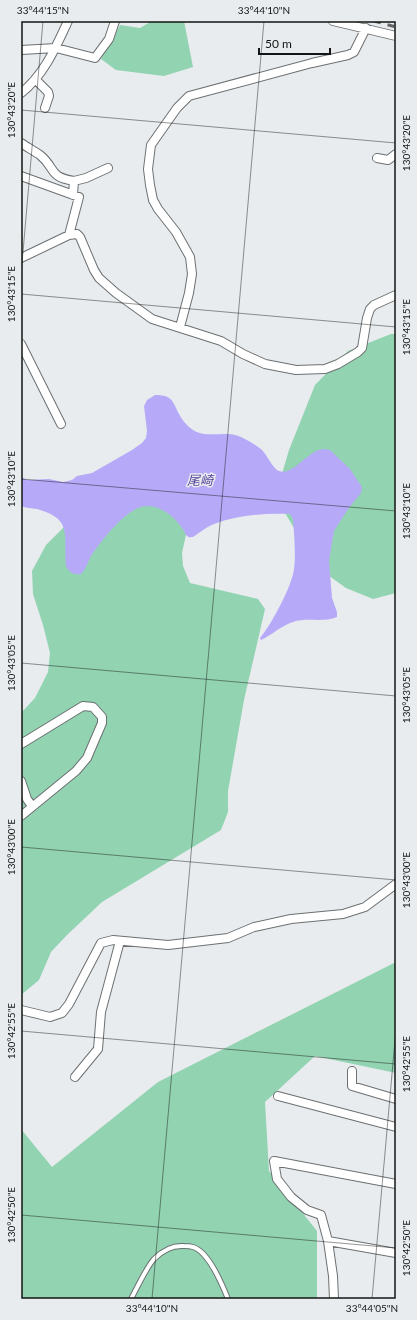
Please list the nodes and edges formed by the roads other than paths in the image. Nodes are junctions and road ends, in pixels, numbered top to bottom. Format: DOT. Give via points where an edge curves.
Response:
graph roads {
  1 [pos="68,21"];
  2 [pos="116,21"];
  3 [pos="332,21"];
  4 [pos="366,28"];
  5 [pos="396,36"];
  6 [pos="56,48"];
  7 [pos="21,50"];
  8 [pos="35,79"];
  9 [pos="21,93"];
  10 [pos="45,108"];
  11 [pos="21,143"];
  12 [pos="396,154"];
  13 [pos="377,158"];
  14 [pos="108,168"];
  15 [pos="21,176"];
  16 [pos="74,181"];
  17 [pos="73,195"];
  18 [pos="69,235"];
  19 [pos="21,258"];
  20 [pos="396,295"];
  21 [pos="180,327"];
  22 [pos="21,344"];
  23 [pos="61,424"];
  24 [pos="21,744"];
  25 [pos="21,781"];
  26 [pos="32,806"];
  27 [pos="21,816"];
  28 [pos="396,884"];
  29 [pos="120,941"];
  30 [pos="21,1010"];
  31 [pos="352,1071"];
  32 [pos="74,1077"];
  33 [pos="278,1096"];
  34 [pos="396,1099"];
  35 [pos="396,1127"];
  36 [pos="396,1184"];
  37 [pos="328,1241"];
  38 [pos="396,1252"];
  39 [pos="131,1299"];
  40 [pos="228,1299"];
  41 [pos="334,1299"];
  1 -- 6 [label="street"];
  2 -- 6 [label="street" via="109,39 95,58"];
  3 -- 4 [label="street"];
  4 -- 5 [label="street"];
  4 -- 21 [label="street" via="354,52 348,55 189,96 177,108 151,145 148,169 153,200 190,257 192,274"];
  6 -- 7 [label="street"];
  6 -- 8 [label="street"];
  8 -- 9 [label="street"];
  8 -- 10 [label="street" via="48,92"];
  11 -- 16 [label="street" via="40,156 56,176"];
  12 -- 13 [label="street" via="388,160"];
  14 -- 16 [label="street"];
  15 -- 17 [label="street"];
  16 -- 17 [label="street"];
  17 -- 18 [label="street" via="79,198"];
  18 -- 19 [label="street"];
  18 -- 21 [label="street" via="74,233 80,237 99,278 116,293 152,318"];
  20 -- 21 [label="street" via="370,309 362,348 338,364 325,369 296,370 265,364 221,341"];
  22 -- 23 [label="street"];
  24 -- 26 [label="street" via="83,706 93,707 102,717 87,758 76,771"];
  25 -- 26 [label="street"];
  26 -- 27 [label="street"];
  28 -- 29 [label="street" via="365,907 343,914 291,919 254,927 228,938 168,945"];
  29 -- 30 [label="street" via="101,943 62,1013 50,1017"];
  29 -- 32 [label="street" via="101,1012 98,1049"];
  31 -- 34 [label="street" via="352,1086"];
  33 -- 35 [label="street"];
  36 -- 37 [label="street" via="274,1161 278,1179 292,1197 308,1210 322,1215"];
  37 -- 38 [label="street"];
  37 -- 41 [label="street"];
  39 -- 40 [label="lane" via="153,1260 163,1251 177,1245 193,1247 202,1253 214,1269"];
}
